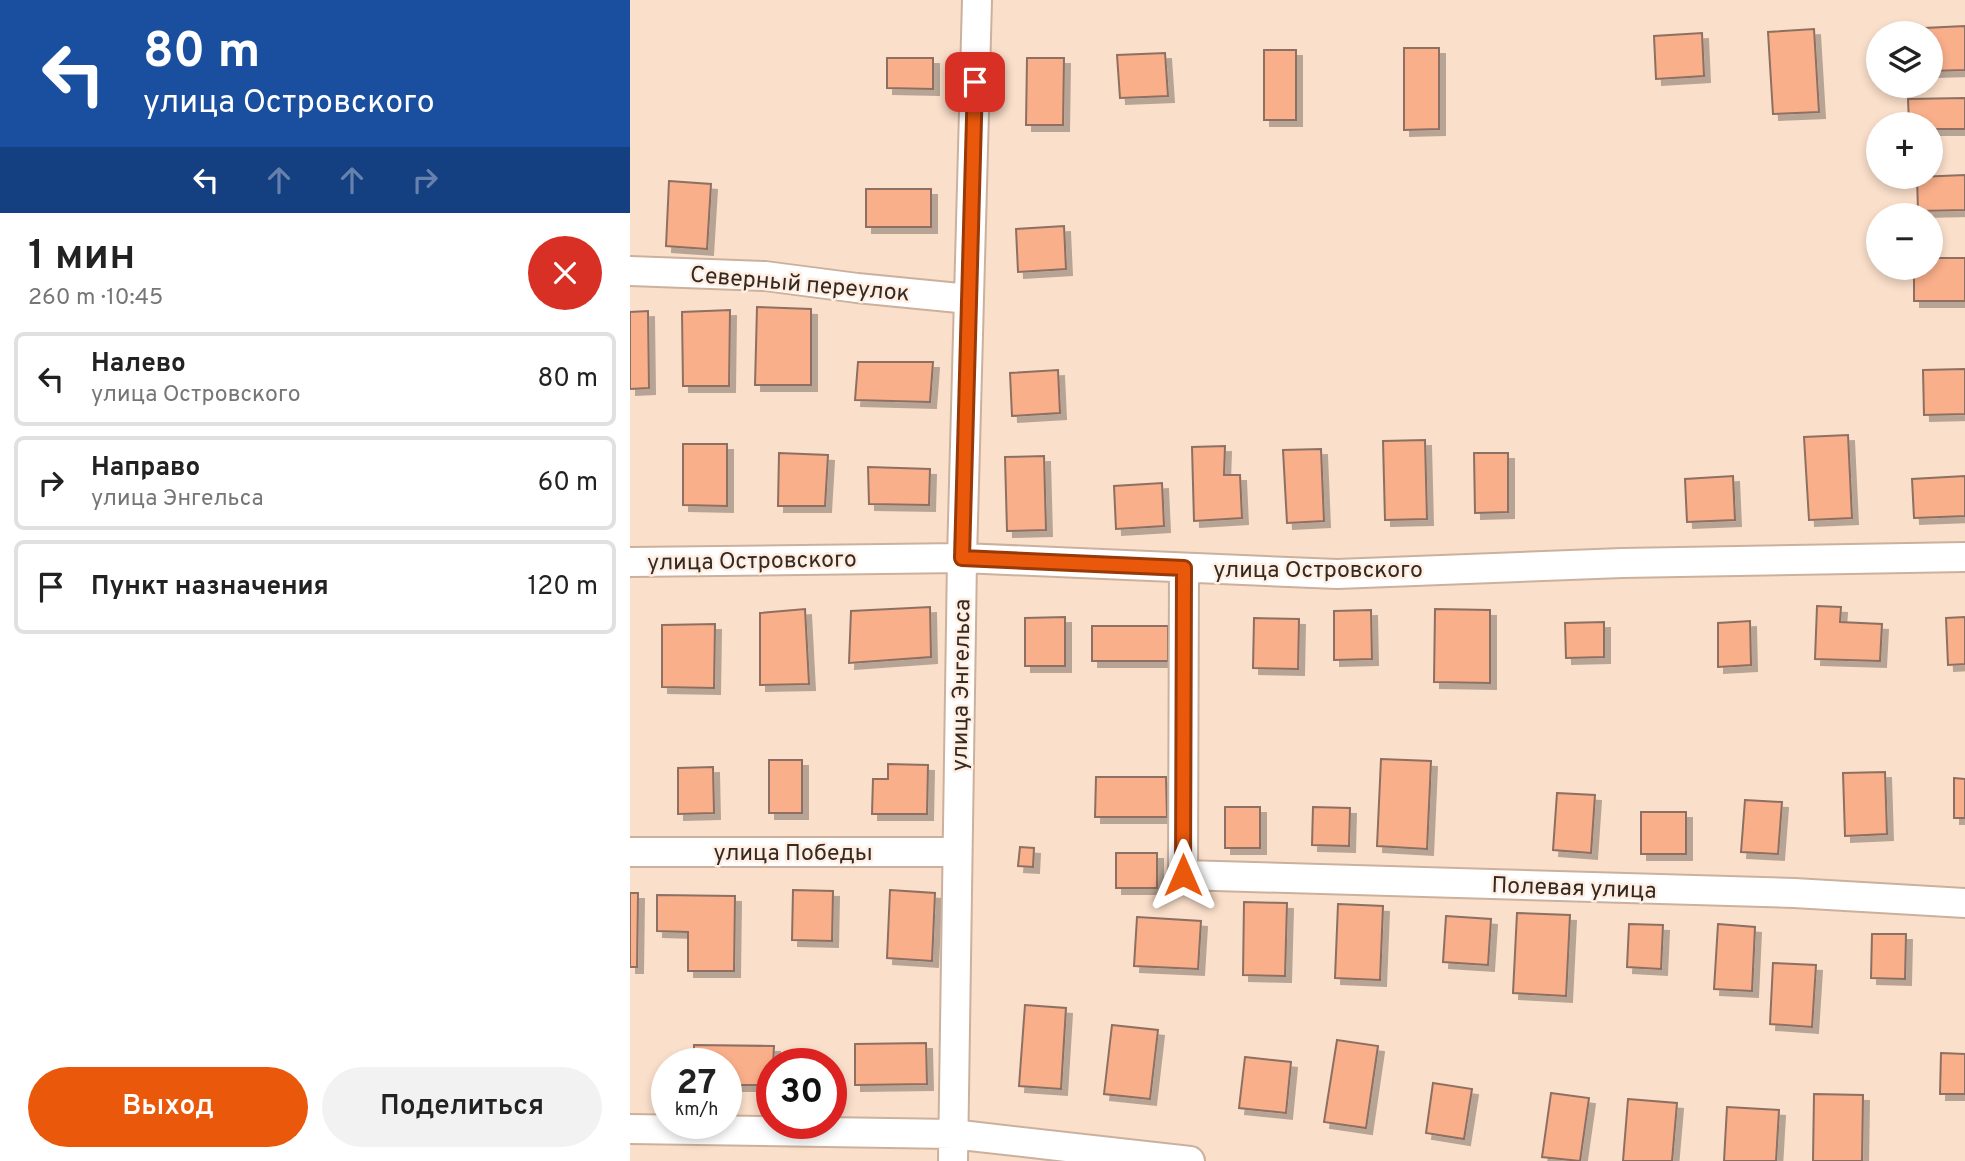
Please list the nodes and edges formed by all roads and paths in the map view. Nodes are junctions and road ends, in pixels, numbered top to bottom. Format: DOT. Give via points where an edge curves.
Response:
graph roads {
  1 [pos="977,0"];
  2 [pos="630,271"];
  3 [pos="969,299"];
  4 [pos="1965,557"];
  5 [pos="962,558"];
  6 [pos="630,562"];
  7 [pos="1184,568"];
  8 [pos="630,852"];
  9 [pos="957,852"];
  10 [pos="1965,903"];
  11 [pos="630,1129"];
  12 [pos="952,1148"];
  13 [pos="1190,1161"];
  1 -- 3 [label="street, улица Энгельса"];
  2 -- 3 [label="street, Северный переулок" via="765,276"];
  3 -- 5 [label="street, улица Энгельса"];
  4 -- 7 [label="street, улица Островского" via="1337,574"];
  5 -- 6 [label="street, улица Островского"];
  5 -- 7 [label="street, улица Островского"];
  5 -- 9 [label="street, улица Энгельса"];
  7 -- 10 [label="street, Полевая улица" via="1183,875 1794,893"];
  8 -- 9 [label="street, улица Победы"];
  9 -- 12 [label="street, улица Энгельса"];
  11 -- 12 [label="street"];
  12 -- 13 [label="street"];
}
